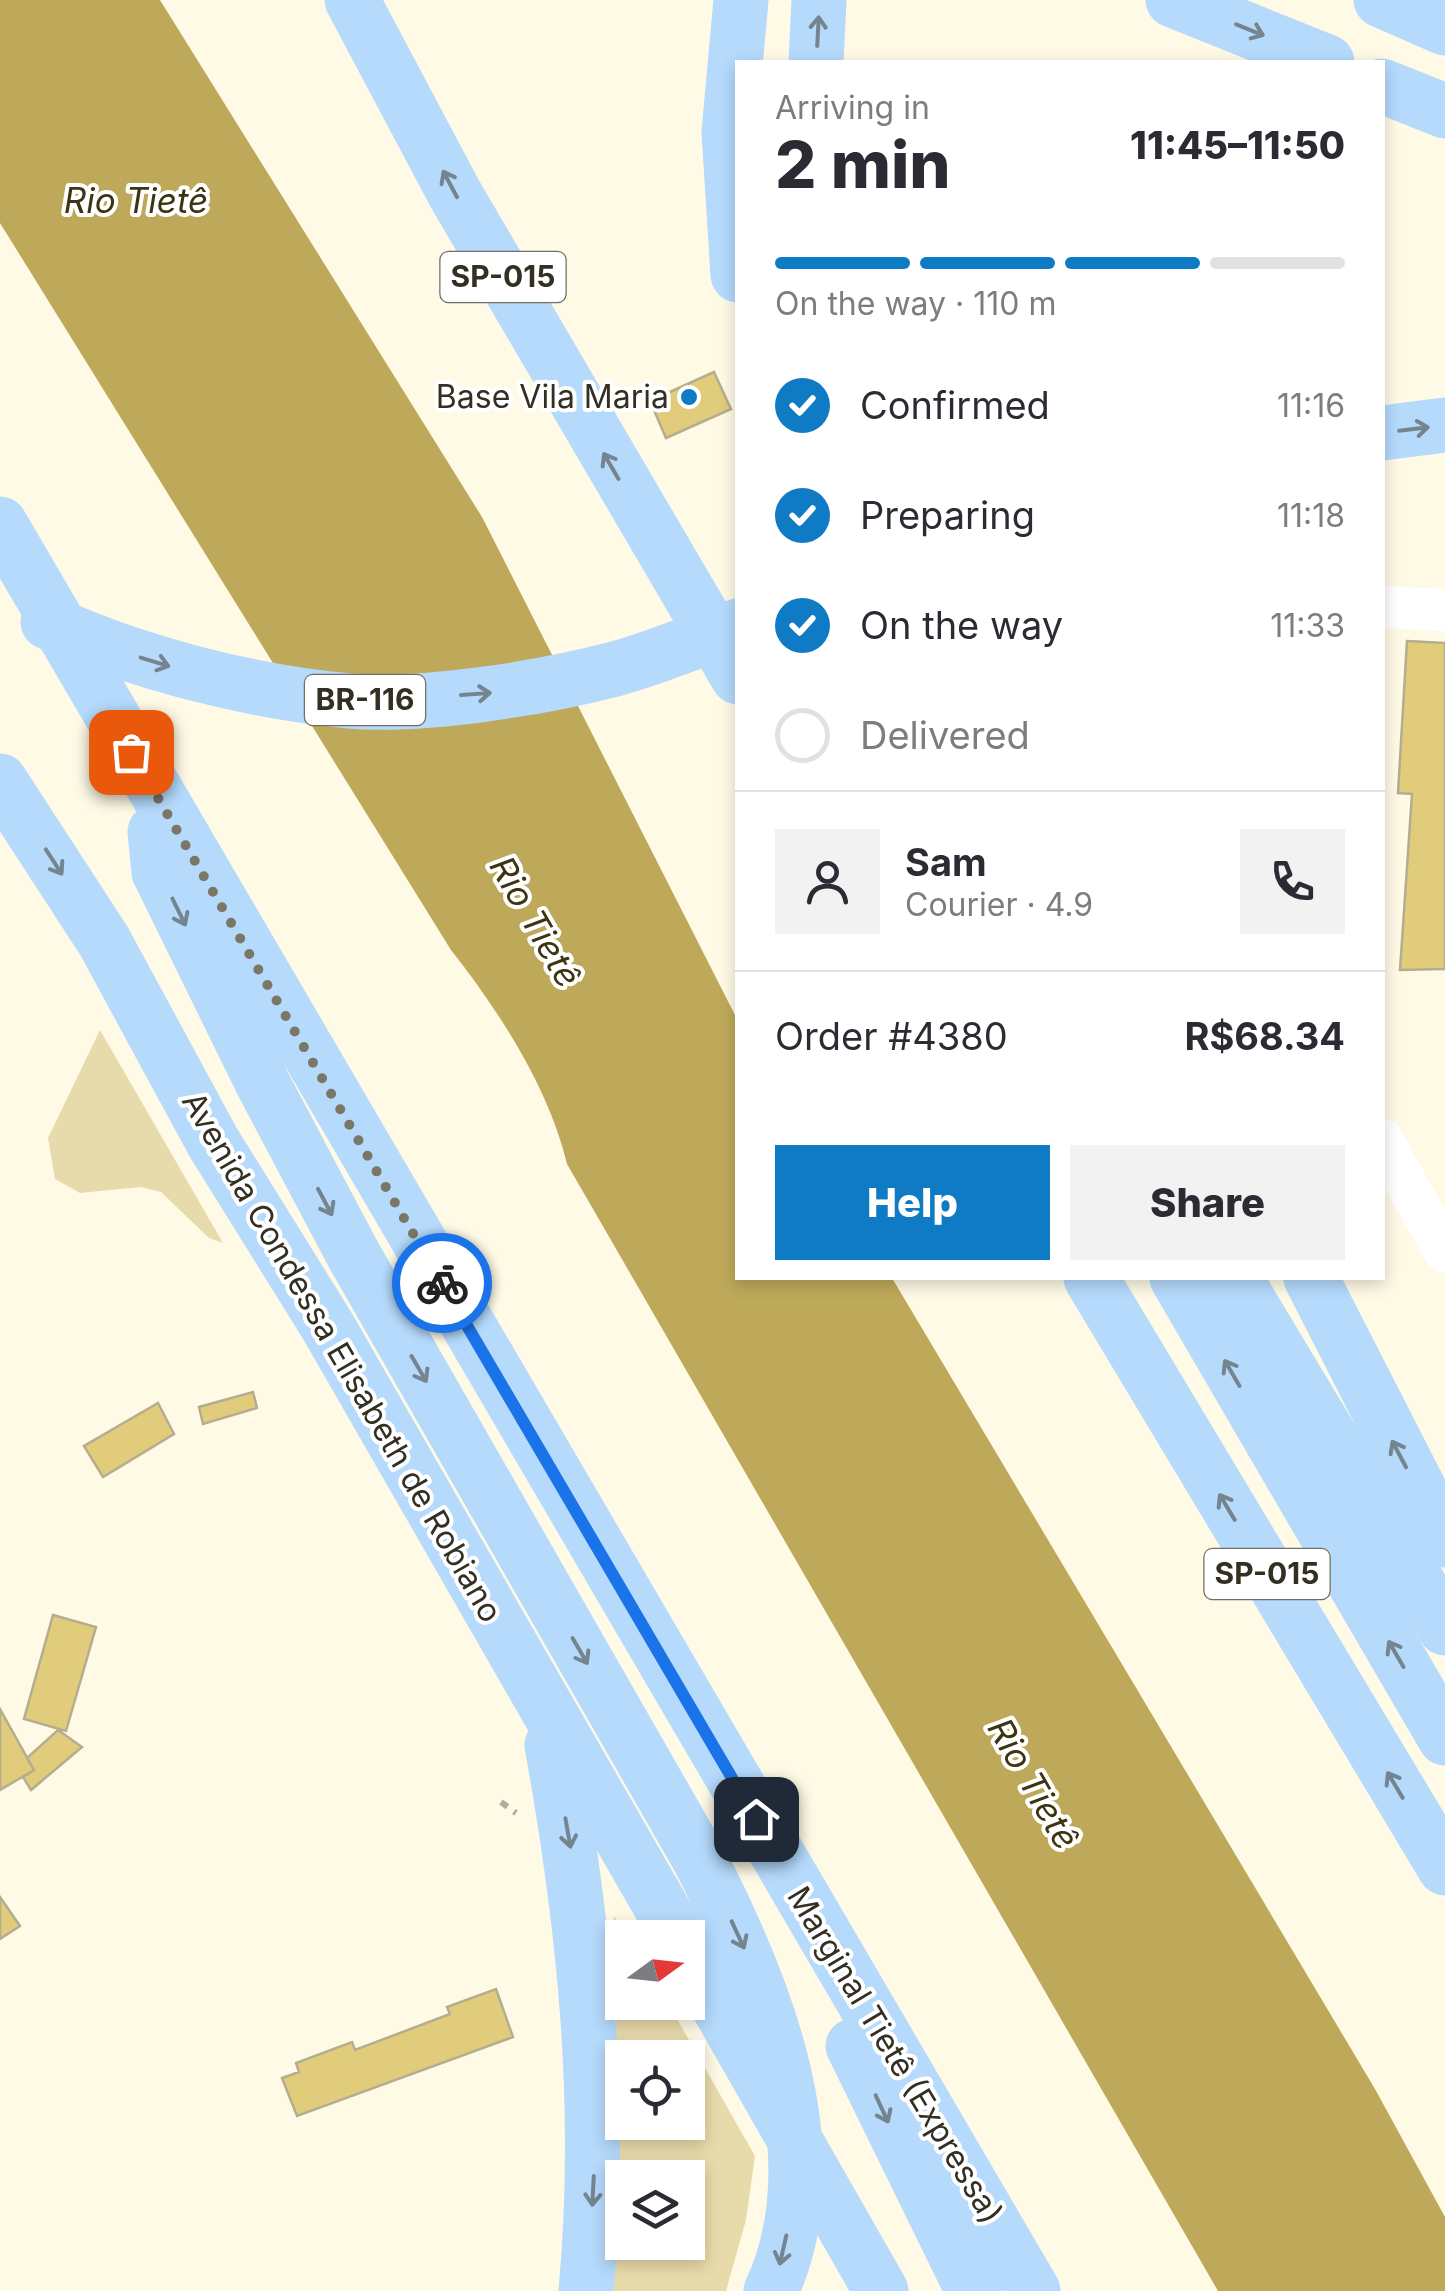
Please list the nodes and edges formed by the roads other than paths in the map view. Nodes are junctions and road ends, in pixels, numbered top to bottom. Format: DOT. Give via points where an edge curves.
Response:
graph roads {
  1 [pos="352,0"];
  2 [pos="741,0"];
  3 [pos="819,0"];
  4 [pos="1173,0"];
  5 [pos="1381,0"];
  6 [pos="1445,28"];
  7 [pos="736,60"];
  8 [pos="816,60"];
  9 [pos="1322,60"];
  10 [pos="735,66"];
  11 [pos="735,227"];
  12 [pos="1445,425"];
  13 [pos="1385,433"];
  14 [pos="0,524"];
  15 [pos="0,599"];
  16 [pos="1385,607"];
  17 [pos="1445,610"];
  18 [pos="735,627"];
  19 [pos="735,672"];
  20 [pos="0,781"];
  21 [pos="150,784"];
  22 [pos="1385,1145"];
  23 [pos="1445,1252"];
  24 [pos="1092,1280"];
  25 [pos="1178,1280"];
  26 [pos="1236,1280"];
  27 [pos="1277,1280"];
  28 [pos="1312,1280"];
  29 [pos="1425,1549"];
  30 [pos="1445,1628"];
  31 [pos="544,1702"];
  32 [pos="1445,1738"];
  33 [pos="1445,1868"];
  34 [pos="796,1888"];
  35 [pos="668,1920"];
  36 [pos="705,1983"];
  37 [pos="586,2291"];
  38 [pos="771,2291"];
  39 [pos="881,2291"];
  40 [pos="973,2291"];
  41 [pos="1034,2291"];
  19 -- 1 [label="highway, SP-015, one-way" via="454,194"];
  2 -- 7 [label="highway"];
  8 -- 3 [label="highway, one-way"];
  4 -- 9 [label="highway, one-way"];
  5 -- 6 [label="highway"];
  10 -- 11 [label="highway" via="729,132"];
  13 -- 12 [label="highway, one-way"];
  14 -- 21 [label="highway, Marginal Tietê (Expressa)"];
  15 -- 18 [label="highway, BR-116, one-way" via="94,643 184,671 352,701 490,694 617,668"];
  16 -- 17 [label="lane"];
  20 -- 31 [label="highway, Avenida Condessa Elisabeth de Robiano, one-way" via="104,941 213,1142"];
  21 -- 34 [label="highway, Marginal Tietê (Expressa)"];
  21 -- 38 [label="highway, one-way" via="160,872 353,1254 742,1942 776,2034 792,2119 794,2202"];
  22 -- 23 [label="lane"];
  33 -- 24 [label="highway, SP-015, one-way"];
  32 -- 25 [label="highway, one-way"];
  26 -- 29 [label="highway"];
  27 -- 29 [label="highway"];
  29 -- 28 [label="highway, one-way"];
  29 -- 30 [label="highway"];
  31 -- 35 [label="highway, Avenida Condessa Elisabeth de Robiano"];
  31 -- 37 [label="highway, one-way" via="578,1889 594,2118"];
  34 -- 40 [label="highway, one-way" via="851,2040"];
  34 -- 41 [label="highway, Marginal Tietê (Expressa)"];
  36 -- 39 [label="highway"];
}
